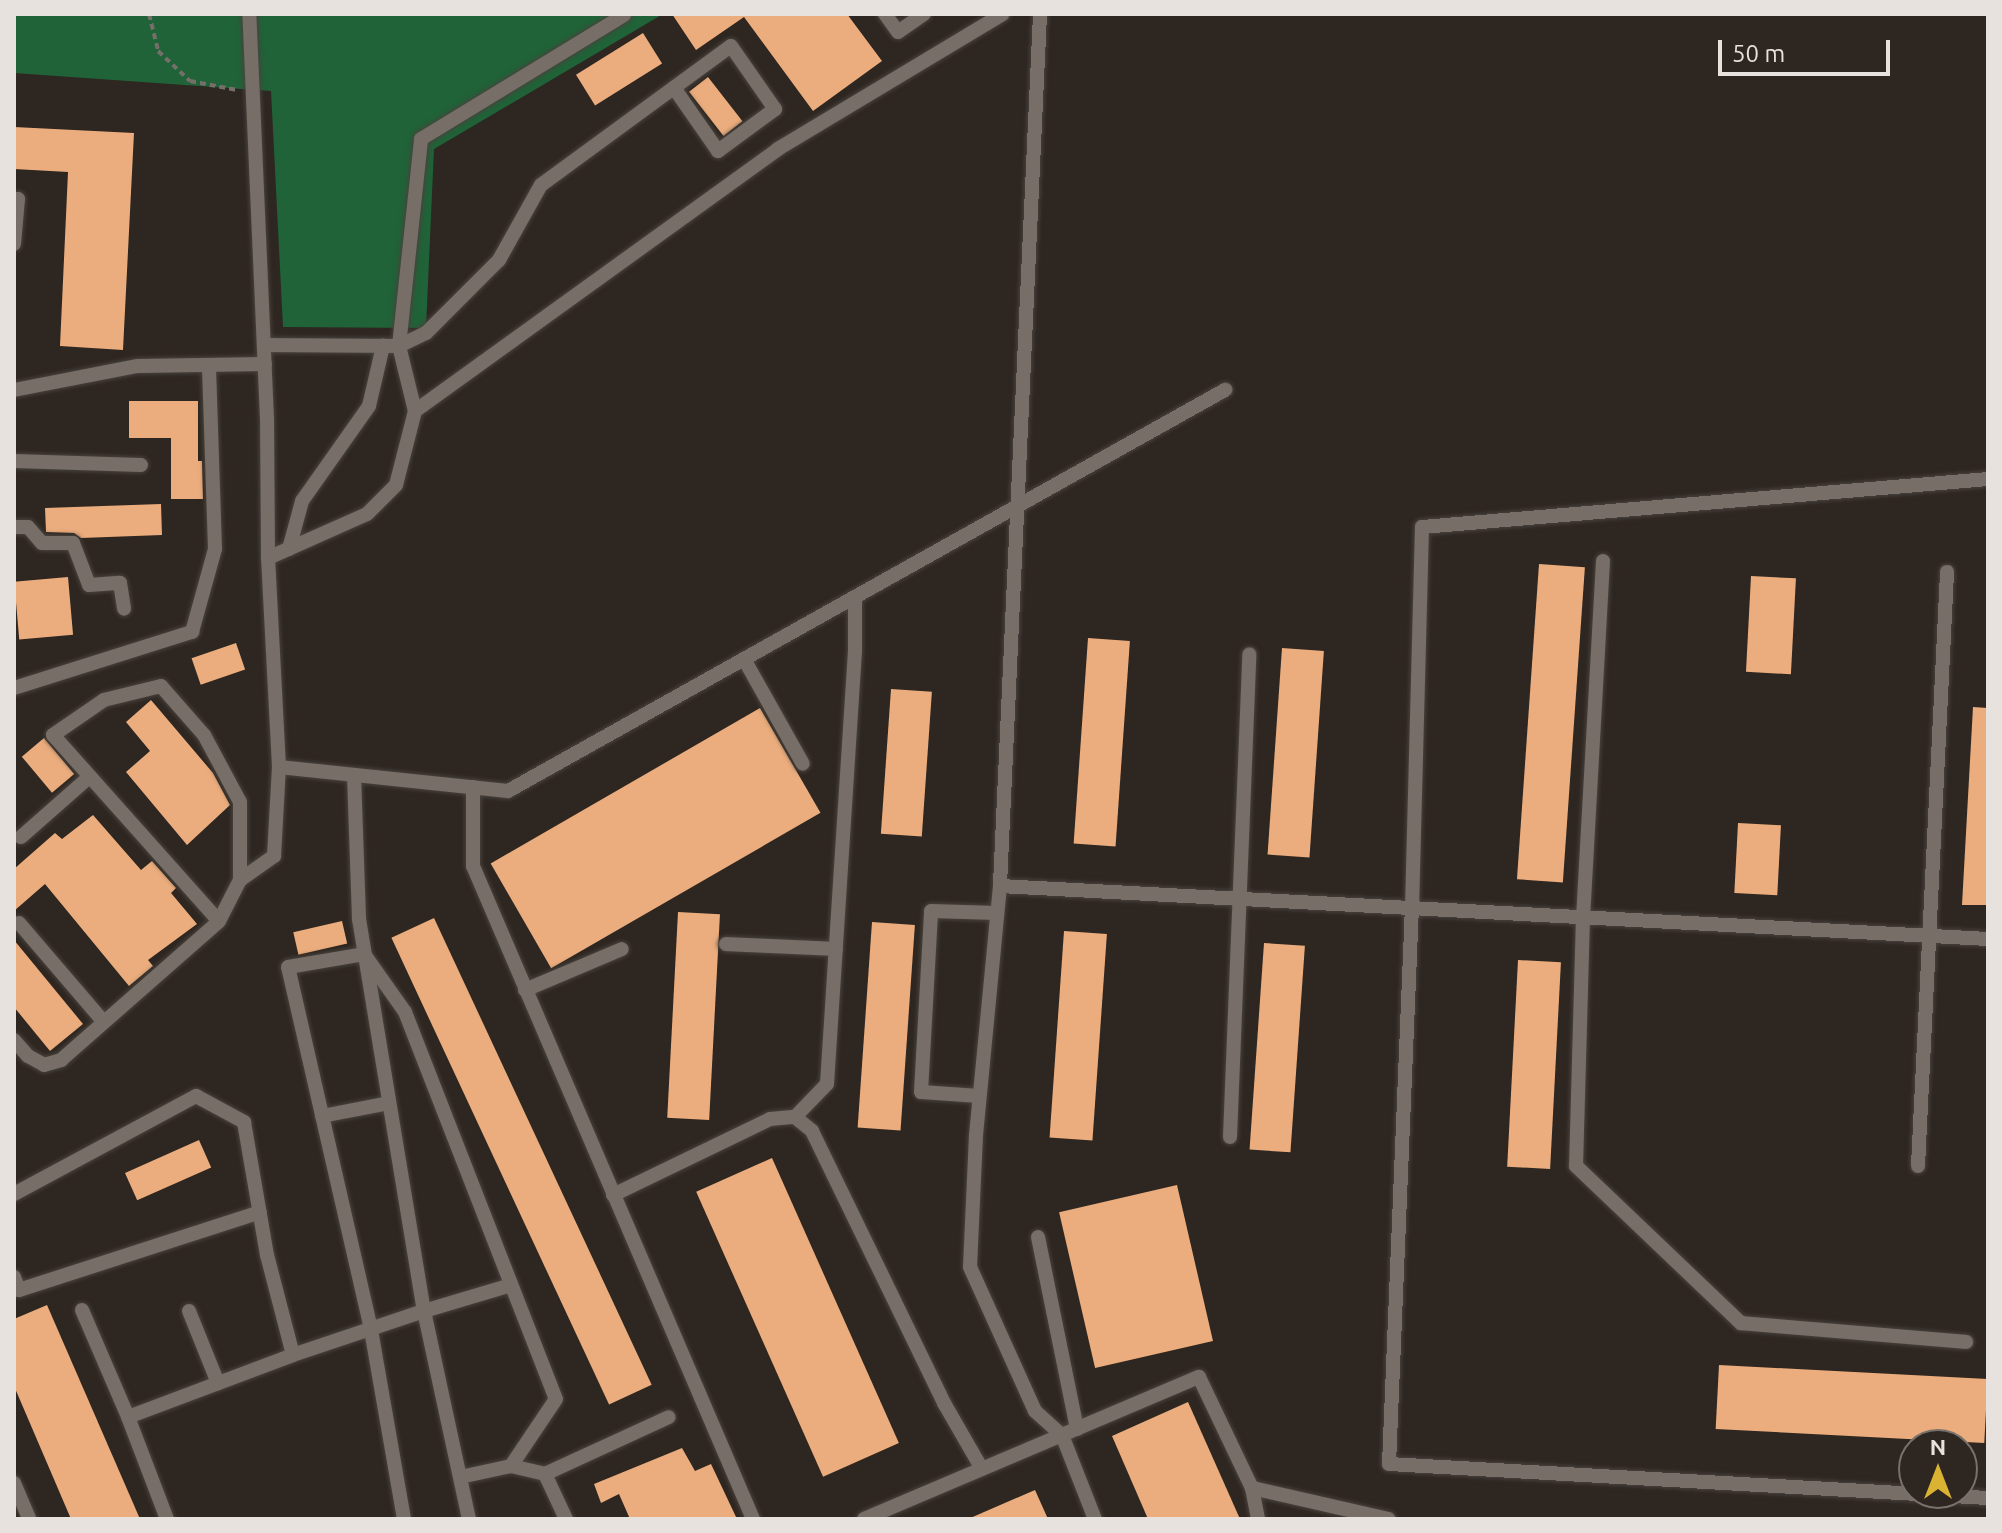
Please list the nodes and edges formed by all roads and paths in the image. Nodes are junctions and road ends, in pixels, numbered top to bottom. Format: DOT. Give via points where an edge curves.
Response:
graph roads {
  1 [pos="149,14"];
  2 [pos="249,14"];
  3 [pos="885,14"];
  4 [pos="924,14"];
  5 [pos="1003,14"];
  6 [pos="1040,14"];
  7 [pos="624,15"];
  8 [pos="674,88"];
  9 [pos="254,94"];
  10 [pos="14,199"];
  11 [pos="14,244"];
  12 [pos="264,345"];
  13 [pos="383,346"];
  14 [pos="399,346"];
  15 [pos="265,364"];
  16 [pos="209,365"];
  17 [pos="14,390"];
  18 [pos="1225,390"];
  19 [pos="415,411"];
  20 [pos="14,461"];
  21 [pos="141,465"];
  22 [pos="1988,479"];
  23 [pos="1015,507"];
  24 [pos="14,527"];
  25 [pos="289,549"];
  26 [pos="268,558"];
  27 [pos="1603,561"];
  28 [pos="1947,572"];
  29 [pos="855,597"];
  30 [pos="124,609"];
  31 [pos="1249,654"];
  32 [pos="744,659"];
  33 [pos="14,688"];
  34 [pos="803,764"];
  35 [pos="279,767"];
  36 [pos="354,775"];
  37 [pos="88,778"];
  38 [pos="473,787"];
  39 [pos="21,837"];
  40 [pos="240,880"];
  41 [pos="1000,886"];
  42 [pos="1239,899"];
  43 [pos="1412,906"];
  44 [pos="997,913"];
  45 [pos="1583,917"];
  46 [pos="219,921"];
  47 [pos="19,923"];
  48 [pos="1930,936"];
  49 [pos="1988,939"];
  50 [pos="726,944"];
  51 [pos="622,949"];
  52 [pos="836,949"];
  53 [pos="364,954"];
  54 [pos="525,990"];
  55 [pos="104,1022"];
  56 [pos="14,1040"];
  57 [pos="979,1096"];
  58 [pos="389,1103"];
  59 [pos="322,1116"];
  60 [pos="795,1117"];
  61 [pos="1230,1137"];
  62 [pos="1918,1166"];
  63 [pos="14,1194"];
  64 [pos="613,1195"];
  65 [pos="260,1212"];
  66 [pos="1038,1237"];
  67 [pos="14,1277"];
  68 [pos="511,1285"];
  69 [pos="82,1310"];
  70 [pos="189,1311"];
  71 [pos="424,1311"];
  72 [pos="371,1329"];
  73 [pos="1966,1342"];
  74 [pos="293,1355"];
  75 [pos="218,1383"];
  76 [pos="128,1417"];
  77 [pos="669,1417"];
  78 [pos="1077,1429"];
  79 [pos="1062,1435"];
  80 [pos="511,1466"];
  81 [pos="982,1469"];
  82 [pos="545,1474"];
  83 [pos="460,1477"];
  84 [pos="14,1483"];
  85 [pos="1252,1488"];
  86 [pos="1988,1498"];
  87 [pos="29,1519"];
  88 [pos="167,1519"];
  89 [pos="404,1519"];
  90 [pos="469,1519"];
  91 [pos="566,1519"];
  92 [pos="753,1519"];
  93 [pos="864,1519"];
  94 [pos="1095,1519"];
  95 [pos="1258,1519"];
  96 [pos="1389,1519"];
  1 -- 9 [label="path" via="158,51 190,81"];
  2 -- 9 [label="lane"];
  3 -- 4 [label="lane" via="898,32"];
  5 -- 19 [label="lane" via="778,149"];
  6 -- 23 [label="lane"];
  7 -- 14 [label="lane" via="421,139"];
  8 -- 8 [label="lane" via="731,46 775,109 718,151"];
  8 -- 14 [label="lane" via="541,185 499,260 426,333"];
  9 -- 12 [label="lane"];
  10 -- 11 [label="lane"];
  12 -- 13 [label="lane"];
  12 -- 15 [label="lane"];
  13 -- 14 [label="lane"];
  13 -- 25 [label="lane" via="369,406 302,501"];
  14 -- 19 [label="lane"];
  15 -- 16 [label="lane"];
  15 -- 26 [label="lane"];
  16 -- 17 [label="lane" via="138,366"];
  16 -- 33 [label="lane" via="215,549 192,632"];
  18 -- 23 [label="lane"];
  19 -- 25 [label="lane" via="396,485 367,514"];
  20 -- 21 [label="lane"];
  22 -- 43 [label="lane" via="1422,527"];
  23 -- 29 [label="lane"];
  23 -- 41 [label="lane"];
  24 -- 30 [label="lane" via="28,527 42,543 73,543 89,585 120,583"];
  25 -- 26 [label="lane"];
  26 -- 35 [label="lane"];
  27 -- 45 [label="lane"];
  28 -- 48 [label="lane"];
  29 -- 32 [label="lane"];
  29 -- 52 [label="lane"];
  31 -- 42 [label="lane"];
  32 -- 34 [label="lane"];
  32 -- 38 [label="lane" via="508,791"];
  35 -- 36 [label="lane"];
  35 -- 40 [label="lane" via="274,856"];
  36 -- 38 [label="lane"];
  36 -- 53 [label="lane"];
  37 -- 39 [label="lane"];
  37 -- 40 [label="lane" via="53,735 104,700 161,686 204,735 240,802"];
  37 -- 46 [label="lane"];
  38 -- 54 [label="lane" via="473,866"];
  40 -- 46 [label="lane"];
  41 -- 42 [label="lane"];
  41 -- 44 [label="lane"];
  42 -- 43 [label="lane"];
  42 -- 61 [label="lane"];
  43 -- 45 [label="lane"];
  43 -- 86 [label="lane" via="1389,1464"];
  44 -- 57 [label="lane"];
  44 -- 57 [label="lane" via="931,911 921,1092"];
  45 -- 48 [label="lane"];
  45 -- 73 [label="lane" via="1576,1166 1741,1323"];
  46 -- 55 [label="lane"];
  47 -- 55 [label="lane"];
  48 -- 49 [label="lane"];
  48 -- 62 [label="lane"];
  50 -- 52 [label="lane"];
  51 -- 54 [label="lane"];
  52 -- 60 [label="lane" via="827,1084"];
  53 -- 58 [label="lane"];
  53 -- 59 [label="lane" via="288,967"];
  53 -- 68 [label="lane" via="405,1012"];
  54 -- 64 [label="lane"];
  55 -- 56 [label="lane" via="61,1060 44,1065"];
  57 -- 79 [label="lane" via="970,1267 1035,1411"];
  58 -- 59 [label="lane"];
  58 -- 71 [label="lane"];
  59 -- 72 [label="lane"];
  60 -- 64 [label="lane" via="770,1119"];
  60 -- 81 [label="lane" via="812,1131 944,1403"];
  63 -- 65 [label="lane" via="196,1096 244,1122"];
  64 -- 92 [label="lane"];
  65 -- 67 [label="lane" via="19,1290"];
  65 -- 74 [label="lane"];
  66 -- 78 [label="lane"];
  68 -- 71 [label="lane"];
  68 -- 80 [label="lane" via="556,1399"];
  69 -- 76 [label="lane"];
  70 -- 75 [label="lane"];
  71 -- 72 [label="lane"];
  71 -- 83 [label="lane"];
  72 -- 74 [label="lane"];
  72 -- 89 [label="lane"];
  74 -- 75 [label="lane"];
  75 -- 76 [label="lane"];
  76 -- 88 [label="lane"];
  77 -- 82 [label="lane"];
  78 -- 79 [label="lane"];
  78 -- 85 [label="lane" via="1199,1377"];
  79 -- 81 [label="lane"];
  79 -- 94 [label="lane"];
  80 -- 82 [label="lane"];
  80 -- 83 [label="lane"];
  81 -- 93 [label="lane"];
  82 -- 91 [label="lane"];
  83 -- 90 [label="lane"];
  84 -- 87 [label="lane"];
  85 -- 95 [label="lane"];
  85 -- 96 [label="lane"];
}
